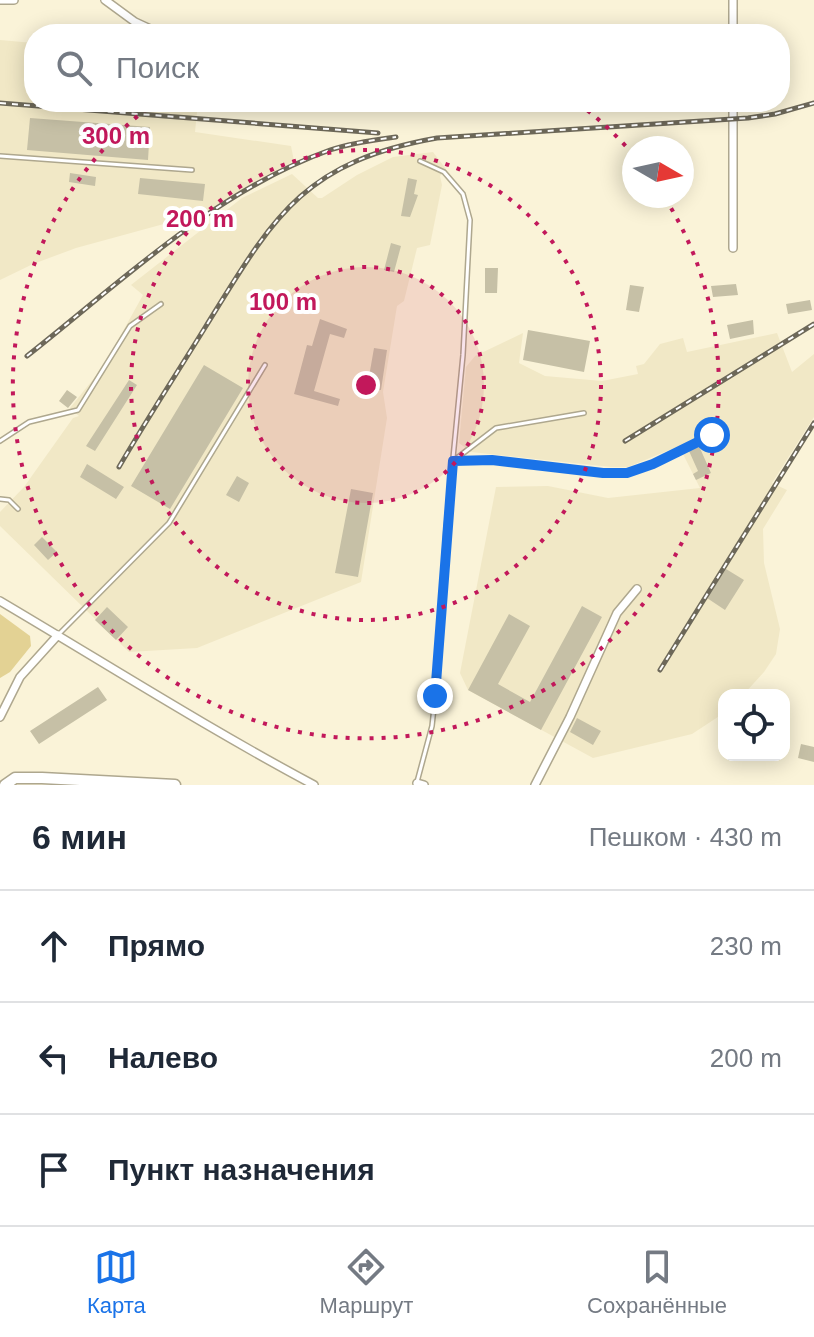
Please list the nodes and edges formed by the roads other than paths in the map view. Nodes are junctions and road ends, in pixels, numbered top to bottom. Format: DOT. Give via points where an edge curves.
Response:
graph roads {
  1 [pos="0,0"];
  2 [pos="14,0"];
  3 [pos="105,0"];
  4 [pos="733,0"];
  5 [pos="139,24"];
  6 [pos="733,24"];
  7 [pos="733,112"];
  8 [pos="0,156"];
  9 [pos="420,161"];
  10 [pos="192,170"];
  11 [pos="733,248"];
  12 [pos="161,304"];
  13 [pos="265,365"];
  14 [pos="584,413"];
  15 [pos="712,435"];
  16 [pos="0,441"];
  17 [pos="453,461"];
  18 [pos="0,499"];
  19 [pos="18,509"];
  20 [pos="637,589"];
  21 [pos="0,601"];
  22 [pos="58,635"];
  23 [pos="0,717"];
  24 [pos="419,784"];
  25 [pos="5,785"];
  26 [pos="175,785"];
  27 [pos="314,785"];
  28 [pos="535,785"];
  1 -- 2 [label="street"];
  3 -- 5 [label="street"];
  4 -- 6 [label="street"];
  7 -- 11 [label="street"];
  8 -- 10 [label="lane"];
  9 -- 17 [label="lane" via="444,172 463,194 470,220"];
  12 -- 16 [label="lane" via="130,326 78,410 29,422"];
  13 -- 22 [label="lane" via="169,523"];
  14 -- 17 [label="lane" via="496,428"];
  15 -- 17 [label="lane" via="627,473"];
  17 -- 24 [label="lane" via="438,671"];
  18 -- 19 [label="lane"];
  20 -- 28 [label="street" via="617,613"];
  21 -- 22 [label="street"];
  22 -- 23 [label="street" via="20,677"];
  22 -- 27 [label="street"];
  25 -- 26 [label="main road" via="15,778"];
}
